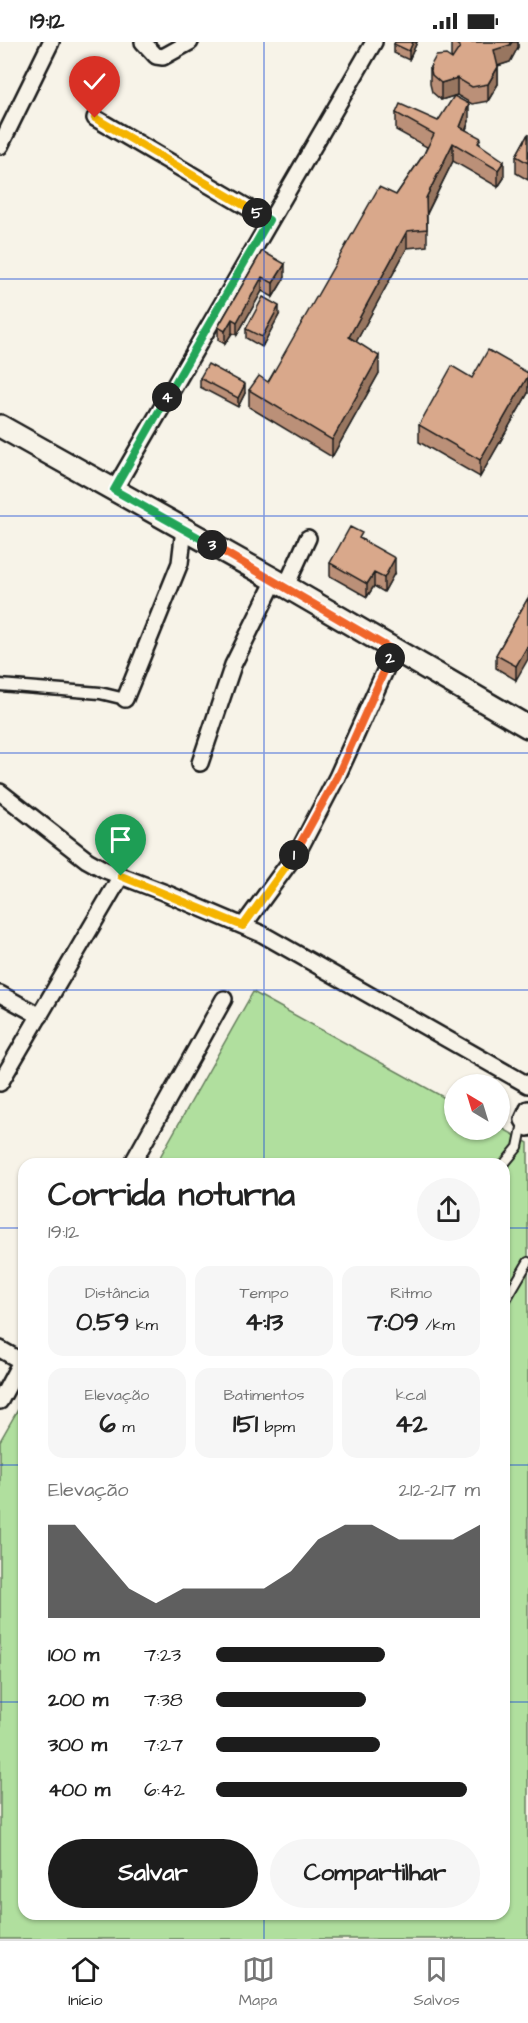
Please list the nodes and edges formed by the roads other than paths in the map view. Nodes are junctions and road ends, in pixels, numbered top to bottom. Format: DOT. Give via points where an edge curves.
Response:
graph roads {
  1 [pos="51,42"];
  2 [pos="143,42"];
  3 [pos="190,42"];
  4 [pos="374,42"];
  5 [pos="95,118"];
  6 [pos="0,146"];
  7 [pos="269,220"];
  8 [pos="0,426"];
  9 [pos="114,490"];
  10 [pos="184,529"];
  11 [pos="308,538"];
  12 [pos="280,583"];
  13 [pos="394,651"];
  14 [pos="0,685"];
  15 [pos="125,699"];
  16 [pos="528,727"];
  17 [pos="200,763"];
  18 [pos="0,792"];
  19 [pos="121,876"];
  20 [pos="243,926"];
  21 [pos="0,994"];
  22 [pos="224,999"];
  23 [pos="40,1016"];
  24 [pos="0,1083"];
  25 [pos="528,1085"];
  26 [pos="526,1119"];
  27 [pos="135,1158"];
  28 [pos="509,1158"];
  29 [pos="528,1262"];
  30 [pos="510,1293"];
  31 [pos="0,1349"];
  32 [pos="18,1356"];
  33 [pos="18,1366"];
  34 [pos="0,1401"];
  1 -- 6 [label="street"];
  2 -- 3 [label="street" via="162,57"];
  4 -- 7 [label="street"];
  5 -- 7 [label="street"];
  7 -- 9 [label="street"];
  8 -- 9 [label="main road"];
  9 -- 10 [label="main road"];
  10 -- 12 [label="main road"];
  10 -- 15 [label="street" via="180,563"];
  11 -- 12 [label="street"];
  12 -- 13 [label="main road"];
  12 -- 17 [label="street" via="233,665"];
  13 -- 16 [label="main road"];
  13 -- 20 [label="street" via="300,848"];
  14 -- 15 [label="street" via="100,693"];
  18 -- 19 [label="street" via="87,860"];
  19 -- 20 [label="street"];
  19 -- 23 [label="street"];
  20 -- 25 [label="street"];
  21 -- 23 [label="street"];
  22 -- 27 [label="street"];
  23 -- 24 [label="street"];
  26 -- 28 [label="lane" via="518,1147"];
  29 -- 30 [label="lane"];
  31 -- 32 [label="street"];
  33 -- 34 [label="street"];
}
